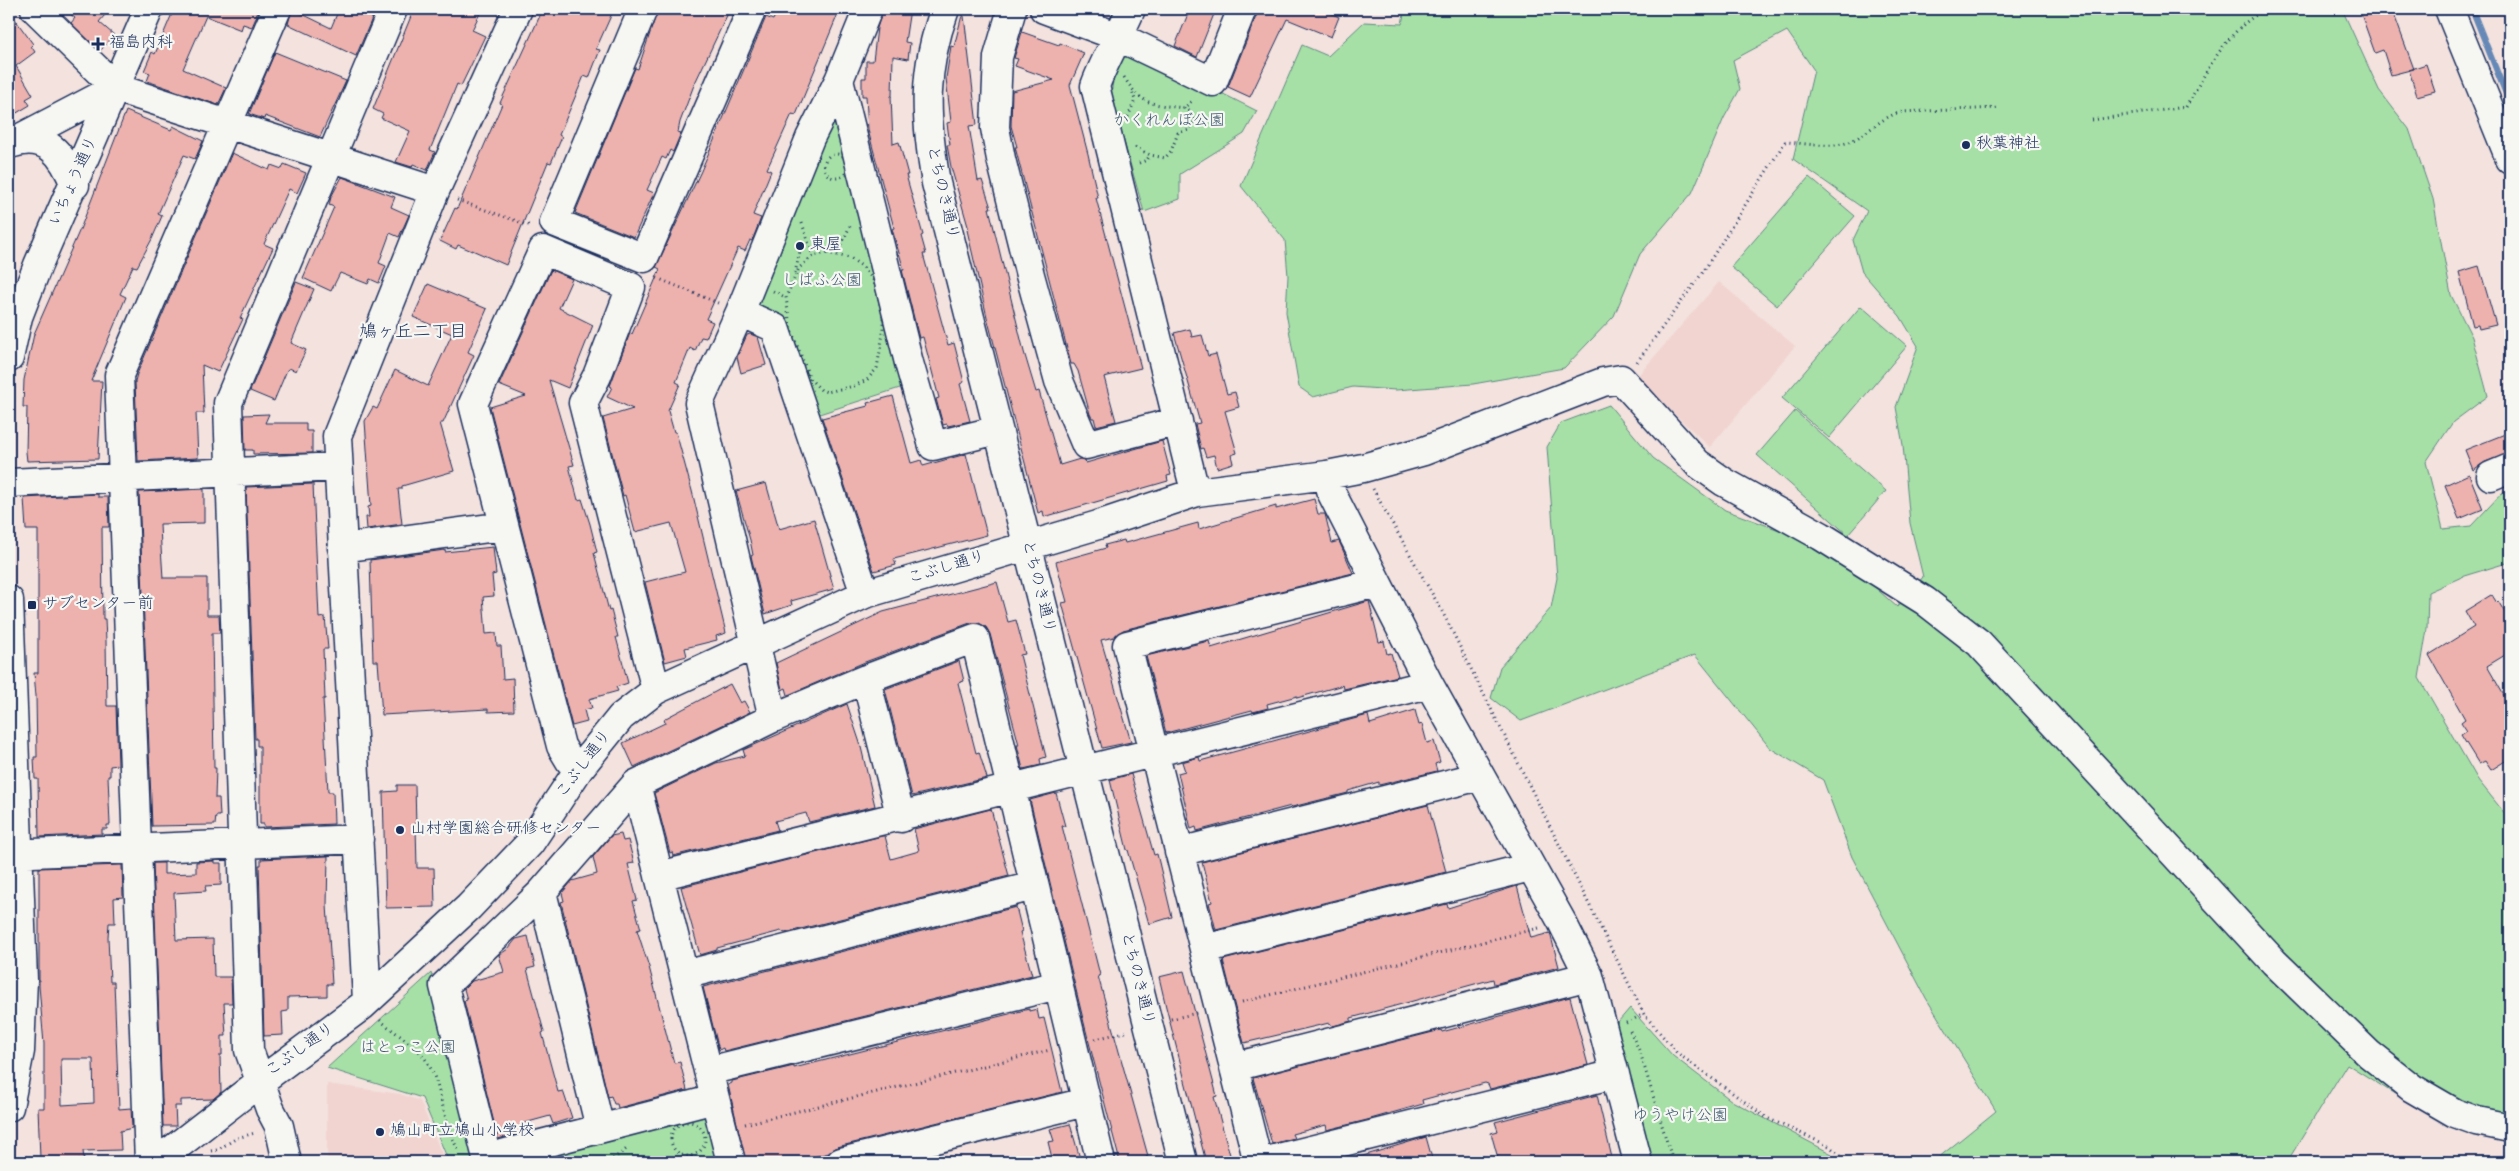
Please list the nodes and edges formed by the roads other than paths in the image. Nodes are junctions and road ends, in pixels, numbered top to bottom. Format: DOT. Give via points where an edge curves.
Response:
graph roads {
  1 [pos="35,9"];
  2 [pos="149,9"];
  3 [pos="276,9"];
  4 [pos="393,9"];
  5 [pos="518,9"];
  6 [pos="643,9"];
  7 [pos="752,9"];
  8 [pos="868,9"];
  9 [pos="946,9"];
  10 [pos="1012,9"];
  11 [pos="1044,9"];
  12 [pos="1131,9"];
  13 [pos="1242,9"];
  14 [pos="2449,9"];
  15 [pos="1119,37"];
  16 [pos="840,80"];
  17 [pos="116,88"];
  18 [pos="228,124"];
  19 [pos="9,144"];
  20 [pos="330,157"];
  21 [pos="2510,160"];
  22 [pos="74,185"];
  23 [pos="435,191"];
  24 [pos="740,312"];
  25 [pos="9,358"];
  26 [pos="1178,421"];
  27 [pos="998,430"];
  28 [pos="338,467"];
  29 [pos="232,472"];
  30 [pos="1327,475"];
  31 [pos="122,478"];
  32 [pos="9,483"];
  33 [pos="1197,492"];
  34 [pos="504,526"];
  35 [pos="1027,546"];
  36 [pos="342,548"];
  37 [pos="1377,583"];
  38 [pos="865,594"];
  39 [pos="9,600"];
  40 [pos="755,643"];
  41 [pos="866,679"];
  42 [pos="1429,684"];
  43 [pos="656,690"];
  44 [pos="773,718"];
  45 [pos="1154,754"];
  46 [pos="579,769"];
  47 [pos="1084,770"];
  48 [pos="1480,776"];
  49 [pos="636,784"];
  50 [pos="1011,790"];
  51 [pos="901,818"];
  52 [pos="359,839"];
  53 [pos="241,844"];
  54 [pos="136,848"];
  55 [pos="1179,852"];
  56 [pos="14,854"];
  57 [pos="1530,868"];
  58 [pos="659,876"];
  59 [pos="1034,886"];
  60 [pos="542,892"];
  61 [pos="1204,949"];
  62 [pos="684,975"];
  63 [pos="1589,976"];
  64 [pos="1058,985"];
  65 [pos="364,1003"];
  66 [pos="1234,1067"];
  67 [pos="708,1071"];
  68 [pos="1615,1074"];
  69 [pos="260,1081"];
  70 [pos="715,1099"];
  71 [pos="1086,1102"];
  72 [pos="9,1107"];
  73 [pos="600,1128"];
  74 [pos="2510,1128"];
  75 [pos="150,1162"];
  76 [pos="287,1162"];
  77 [pos="731,1162"];
  78 [pos="841,1162"];
  79 [pos="1101,1162"];
  80 [pos="1183,1162"];
  81 [pos="1258,1162"];
  82 [pos="1263,1162"];
  83 [pos="1638,1162"];
  1 -- 17 [label="street"];
  2 -- 17 [label="street, いちょう通り"];
  3 -- 18 [label="street"];
  4 -- 20 [label="street"];
  5 -- 23 [label="street"];
  6 -- 7 [label="street" via="554,222 644,258"];
  8 -- 16 [label="street"];
  9 -- 27 [label="street, とちのき通り" via="930,63 926,91 928,130 936,183"];
  10 -- 26 [label="street" via="998,57 995,128 1059,381 1086,445"];
  11 -- 15 [label="street"];
  12 -- 15 [label="street"];
  13 -- 15 [label="street" via="1213,82"];
  14 -- 21 [label="street"];
  15 -- 26 [label="street" via="1104,61 1095,86"];
  16 -- 24 [label="street" via="810,138"];
  16 -- 27 [label="street" via="909,363 933,446"];
  17 -- 18 [label="street"];
  17 -- 19 [label="street"];
  17 -- 22 [label="street, いちょう通り"];
  18 -- 20 [label="street"];
  18 -- 31 [label="street" via="119,375"];
  19 -- 22 [label="street" via="40,141 56,151 66,163"];
  20 -- 23 [label="street"];
  20 -- 29 [label="street" via="228,403"];
  22 -- 25 [label="street, いちょう通り" via="18,317"];
  23 -- 28 [label="street" via="337,436"];
  24 -- 38 [label="street" via="775,328"];
  24 -- 40 [label="street" via="699,403"];
  26 -- 33 [label="street"];
  27 -- 35 [label="street, とちのき通り"];
  28 -- 29 [label="street"];
  28 -- 36 [label="street"];
  29 -- 31 [label="street"];
  29 -- 53 [label="street"];
  30 -- 33 [label="street, こぶし通り"];
  30 -- 37 [label="street" via="1330,490"];
  30 -- 74 [label="street, こぶし通り" via="1424,451 1603,382 1621,379 1697,463 1925,601 1979,644 2274,962 2369,1054 2412,1088 2455,1113"];
  31 -- 32 [label="street"];
  31 -- 54 [label="street"];
  33 -- 35 [label="street, こぶし通り"];
  34 -- 36 [label="street"];
  34 -- 43 [label="street" via="472,404 544,250 631,287 597,376 583,403"];
  34 -- 46 [label="street" via="560,746"];
  35 -- 38 [label="street, こぶし通り"];
  35 -- 47 [label="street, とちのき通り"];
  36 -- 52 [label="street"];
  37 -- 42 [label="street"];
  37 -- 45 [label="street" via="1127,645"];
  38 -- 40 [label="street, こぶし通り"];
  39 -- 56 [label="street"];
  40 -- 43 [label="street, こぶし通り"];
  40 -- 44 [label="street"];
  41 -- 44 [label="street"];
  41 -- 50 [label="street" via="975,638"];
  41 -- 51 [label="street"];
  42 -- 45 [label="street"];
  42 -- 48 [label="street"];
  43 -- 46 [label="street, こぶし通り" via="621,717"];
  44 -- 49 [label="street"];
  45 -- 47 [label="street"];
  45 -- 55 [label="street"];
  46 -- 65 [label="street, こぶし通り" via="530,843 469,908"];
  47 -- 50 [label="street"];
  47 -- 80 [label="street, とちのき通り"];
  48 -- 55 [label="street"];
  48 -- 57 [label="street"];
  49 -- 58 [label="street"];
  49 -- 60 [label="street"];
  50 -- 51 [label="street"];
  50 -- 59 [label="street"];
  51 -- 58 [label="street"];
  52 -- 53 [label="street"];
  52 -- 65 [label="street"];
  53 -- 54 [label="street"];
  53 -- 69 [label="street" via="249,1050"];
  54 -- 56 [label="street"];
  54 -- 75 [label="street"];
  55 -- 61 [label="street"];
  56 -- 72 [label="street" via="23,980 20,1051"];
  57 -- 61 [label="street"];
  57 -- 63 [label="street"];
  58 -- 62 [label="street"];
  59 -- 62 [label="street"];
  59 -- 64 [label="street"];
  60 -- 73 [label="street"];
  60 -- 73 [label="street" via="444,986 487,1158"];
  61 -- 66 [label="street"];
  62 -- 67 [label="street"];
  63 -- 66 [label="street"];
  63 -- 68 [label="street"];
  64 -- 67 [label="street"];
  64 -- 71 [label="street"];
  65 -- 69 [label="street, こぶし通り"];
  66 -- 81 [label="street"];
  67 -- 70 [label="street"];
  68 -- 82 [label="street"];
  68 -- 83 [label="street"];
  69 -- 75 [label="street, こぶし通り" via="172,1150"];
  69 -- 76 [label="street" via="279,1126"];
  70 -- 73 [label="street"];
  70 -- 77 [label="street"];
  71 -- 78 [label="street"];
  71 -- 79 [label="street"];
}
